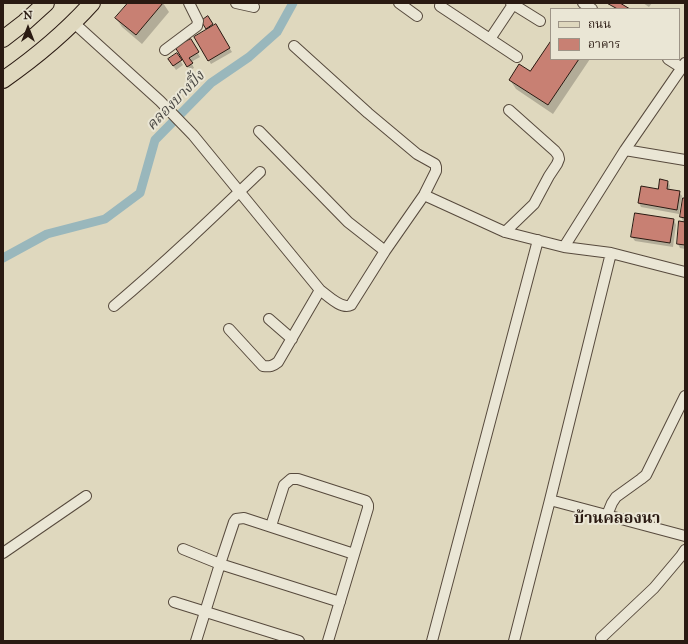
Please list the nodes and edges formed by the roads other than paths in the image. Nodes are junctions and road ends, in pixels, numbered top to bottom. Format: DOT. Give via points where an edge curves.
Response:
graph roads {
  1 [pos="46,3"];
  2 [pos="92,3"];
  3 [pos="189,3"];
  4 [pos="236,3"];
  5 [pos="399,3"];
  6 [pos="513,3"];
  7 [pos="440,6"];
  8 [pos="254,7"];
  9 [pos="417,16"];
  10 [pos="540,21"];
  11 [pos="74,23"];
  12 [pos="3,39"];
  13 [pos="490,39"];
  14 [pos="294,46"];
  15 [pos="165,50"];
  16 [pos="517,57"];
  17 [pos="670,60"];
  18 [pos="684,66"];
  19 [pos="3,80"];
  20 [pos="509,110"];
  21 [pos="259,132"];
  22 [pos="625,150"];
  23 [pos="685,160"];
  24 [pos="260,172"];
  25 [pos="239,192"];
  26 [pos="424,195"];
  27 [pos="505,232"];
  28 [pos="538,240"];
  29 [pos="564,247"];
  30 [pos="385,251"];
  31 [pos="611,253"];
  32 [pos="685,272"];
  33 [pos="320,290"];
  34 [pos="114,306"];
  35 [pos="269,319"];
  36 [pos="229,329"];
  37 [pos="292,339"];
  38 [pos="685,396"];
  39 [pos="86,496"];
  40 [pos="550,500"];
  41 [pos="607,515"];
  42 [pos="271,526"];
  43 [pos="685,536"];
  44 [pos="182,549"];
  45 [pos="685,550"];
  46 [pos="3,553"];
  47 [pos="354,554"];
  48 [pos="220,564"];
  49 [pos="174,602"];
  50 [pos="340,602"];
  51 [pos="206,612"];
  52 [pos="601,638"];
  53 [pos="196,641"];
  54 [pos="299,641"];
  55 [pos="328,641"];
  56 [pos="432,641"];
  57 [pos="514,641"];
  1 -- 12 [label="main road"];
  2 -- 11 [label="main road"];
  3 -- 15 [label="street" via="198,21 197,26"];
  4 -- 8 [label="street"];
  5 -- 9 [label="street"];
  6 -- 10 [label="street"];
  6 -- 13 [label="street"];
  7 -- 13 [label="street"];
  11 -- 19 [label="main road" via="34,58"];
  11 -- 25 [label="street" via="160,101 193,135"];
  13 -- 16 [label="street"];
  14 -- 26 [label="street" via="417,154 435,164 436,170"];
  17 -- 18 [label="street"];
  18 -- 22 [label="street"];
  20 -- 27 [label="street" via="555,151 559,159 534,204"];
  21 -- 30 [label="street" via="348,222"];
  22 -- 23 [label="street"];
  22 -- 29 [label="street"];
  24 -- 25 [label="street"];
  25 -- 33 [label="street"];
  25 -- 34 [label="street"];
  26 -- 27 [label="street"];
  26 -- 30 [label="street"];
  27 -- 28 [label="street"];
  28 -- 29 [label="street"];
  28 -- 56 [label="street"];
  29 -- 31 [label="street"];
  30 -- 33 [label="street" via="348,307 339,304"];
  31 -- 32 [label="street"];
  31 -- 40 [label="street"];
  33 -- 37 [label="street"];
  35 -- 37 [label="street"];
  36 -- 37 [label="street" via="263,366 269,367 278,362"];
  38 -- 41 [label="street" via="646,475 616,497"];
  39 -- 46 [label="street"];
  40 -- 41 [label="street"];
  40 -- 57 [label="street"];
  41 -- 43 [label="street"];
  42 -- 47 [label="street"];
  42 -- 47 [label="street" via="284,485 298,479 366,502 368,508"];
  42 -- 48 [label="street" via="244,518 236,520"];
  44 -- 48 [label="street"];
  45 -- 52 [label="street" via="654,588"];
  47 -- 50 [label="street"];
  48 -- 50 [label="street"];
  48 -- 51 [label="street"];
  49 -- 51 [label="street"];
  50 -- 55 [label="street"];
  51 -- 53 [label="street"];
  51 -- 54 [label="street"];
}
